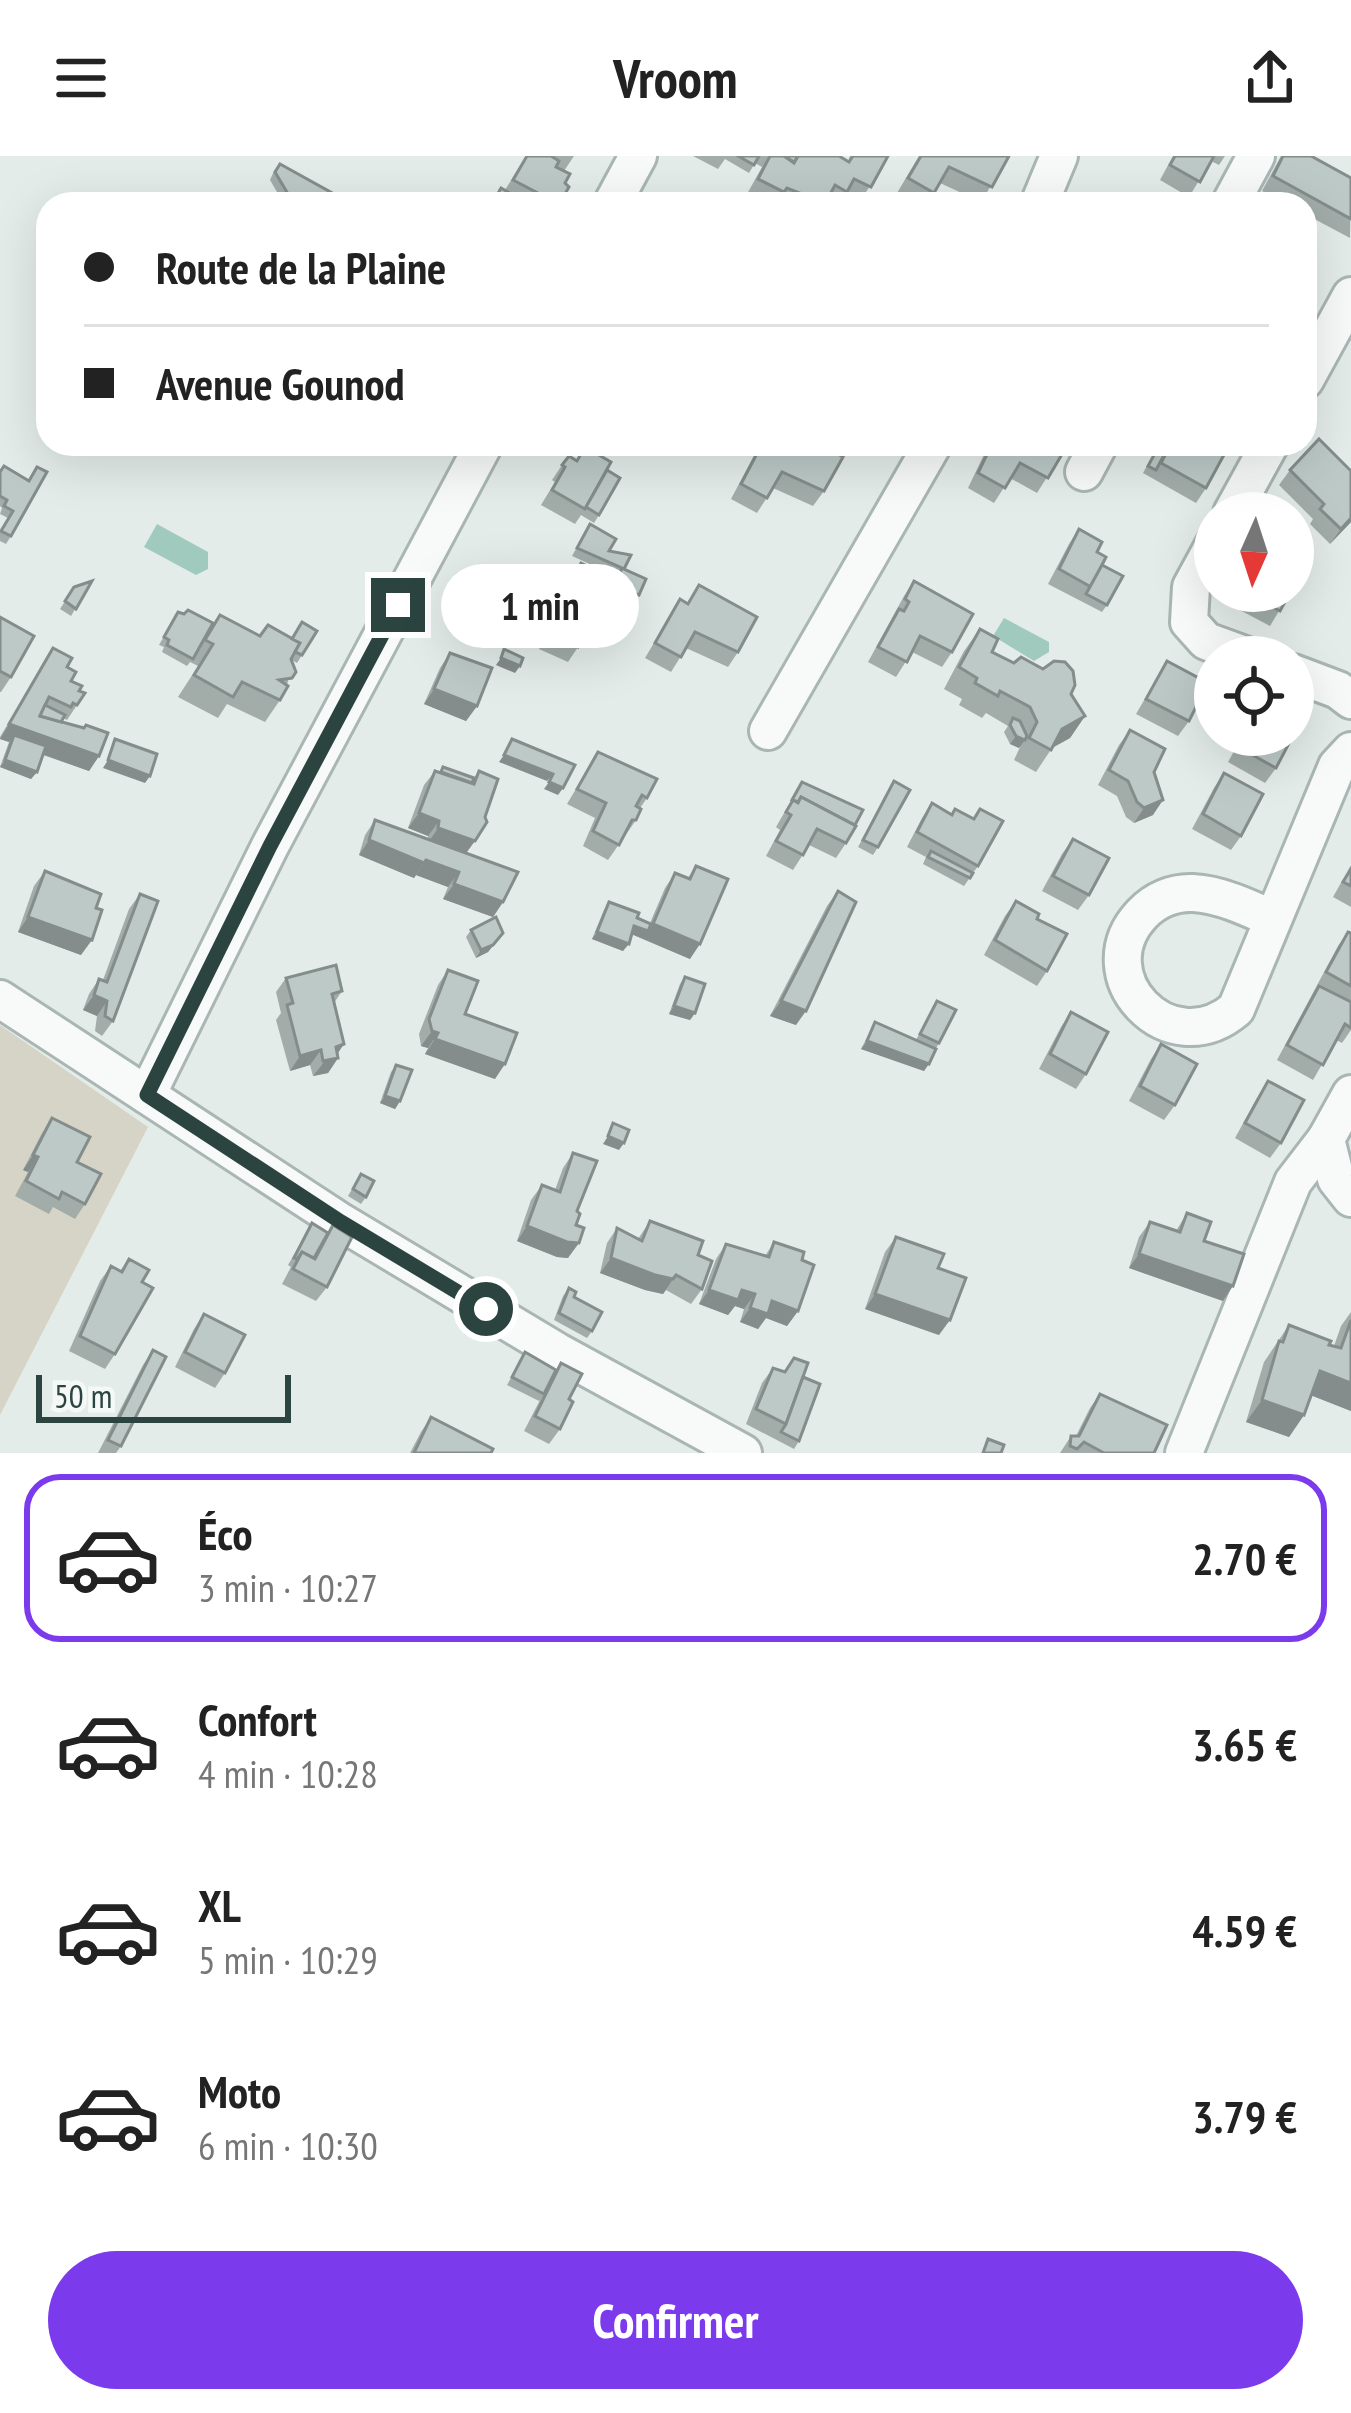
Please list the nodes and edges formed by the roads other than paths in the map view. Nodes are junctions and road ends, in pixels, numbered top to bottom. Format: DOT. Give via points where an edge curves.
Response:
graph roads {
  1 [pos="638,156"];
  2 [pos="1059,156"];
  3 [pos="1256,156"];
  4 [pos="618,192"];
  5 [pos="1044,192"];
  6 [pos="1236,192"];
  7 [pos="1351,296"];
  8 [pos="1317,358"];
  9 [pos="478,456"];
  10 [pos="926,456"];
  11 [pos="1263,456"];
  12 [pos="1244,492"];
  13 [pos="1194,582"];
  14 [pos="1202,636"];
  15 [pos="1314,681"];
  16 [pos="1351,700"];
  17 [pos="768,731"];
  18 [pos="1351,751"];
  19 [pos="1273,919"];
  20 [pos="0,999"];
  21 [pos="1351,1094"];
  22 [pos="147,1095"];
  23 [pos="1326,1139"];
  24 [pos="1351,1198"];
  25 [pos="743,1453"];
  26 [pos="1184,1453"];
  1 -- 4 [label="street"];
  2 -- 5 [label="street"];
  3 -- 6 [label="street"];
  7 -- 8 [label="street"];
  9 -- 22 [label="street"];
  10 -- 17 [label="street"];
  11 -- 12 [label="street"];
  13 -- 14 [label="street" via="1189,622"];
  15 -- 16 [label="street"];
  18 -- 19 [label="street" via="1337,766"];
  20 -- 22 [label="street"];
  21 -- 23 [label="street"];
  22 -- 25 [label="street" via="341,1222"];
  23 -- 24 [label="street" via="1336,1179"];
  23 -- 26 [label="street" via="1293,1182"];
}
